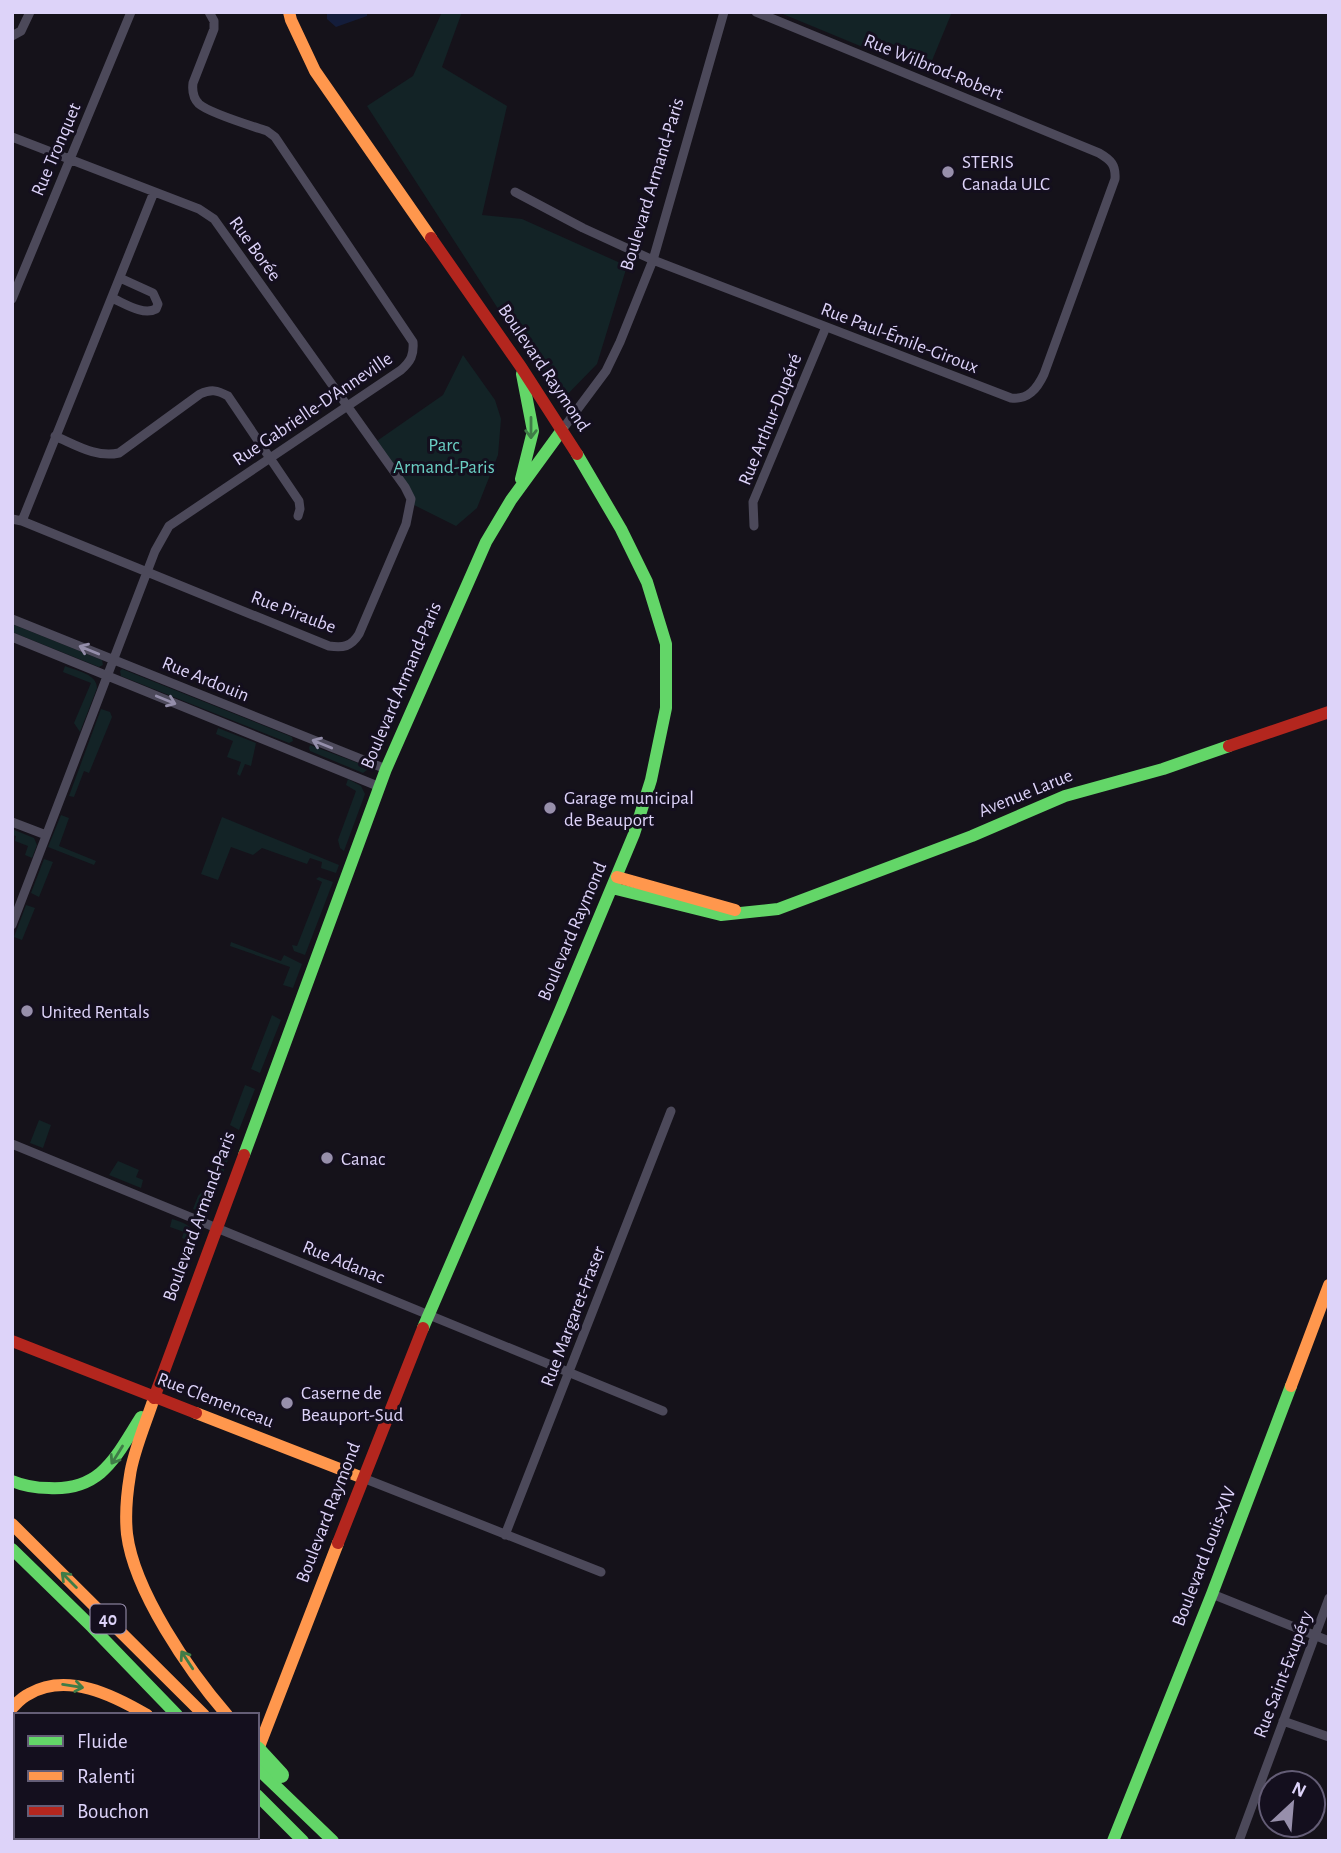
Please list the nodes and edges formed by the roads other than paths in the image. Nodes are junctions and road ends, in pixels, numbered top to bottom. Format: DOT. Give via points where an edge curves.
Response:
graph roads {
  1 [pos="30,12"];
  2 [pos="131,12"];
  3 [pos="208,12"];
  4 [pos="289,12"];
  5 [pos="724,12"];
  6 [pos="756,12"];
  7 [pos="12,36"];
  8 [pos="12,138"];
  9 [pos="1099,153"];
  10 [pos="69,160"];
  11 [pos="154,192"];
  12 [pos="515,192"];
  13 [pos="653,260"];
  14 [pos="120,278"];
  15 [pos="112,298"];
  16 [pos="12,299"];
  17 [pos="826,327"];
  18 [pos="521,367"];
  19 [pos="348,406"];
  20 [pos="562,430"];
  21 [pos="55,436"];
  22 [pos="270,458"];
  23 [pos="519,488"];
  24 [pos="298,516"];
  25 [pos="17,520"];
  26 [pos="754,526"];
  27 [pos="147,572"];
  28 [pos="12,619"];
  29 [pos="12,637"];
  30 [pos="114,660"];
  31 [pos="107,676"];
  32 [pos="1329,712"];
  33 [pos="386,769"];
  34 [pos="380,787"];
  35 [pos="12,822"];
  36 [pos="46,835"];
  37 [pos="615,882"];
  38 [pos="12,925"];
  39 [pos="671,1111"];
  40 [pos="12,1144"];
  41 [pos="215,1228"];
  42 [pos="1329,1285"];
  43 [pos="428,1315"];
  44 [pos="12,1341"];
  45 [pos="569,1373"];
  46 [pos="154,1398"];
  47 [pos="663,1411"];
  48 [pos="363,1478"];
  49 [pos="12,1481"];
  50 [pos="12,1524"];
  51 [pos="505,1535"];
  52 [pos="12,1549"];
  53 [pos="601,1572"];
  54 [pos="1212,1594"];
  55 [pos="1329,1598"];
  56 [pos="1315,1635"];
  57 [pos="1329,1641"];
  58 [pos="12,1708"];
  59 [pos="144,1713"];
  60 [pos="175,1713"];
  61 [pos="202,1713"];
  62 [pos="225,1713"];
  63 [pos="1283,1721"];
  64 [pos="1329,1737"];
  65 [pos="259,1746"];
  66 [pos="259,1754"];
  67 [pos="259,1769"];
  68 [pos="279,1780"];
  69 [pos="263,1800"];
  70 [pos="303,1841"];
  71 [pos="335,1841"];
  72 [pos="1113,1841"];
  73 [pos="1239,1841"];
  1 -- 7 [label="street"];
  2 -- 10 [label="street, Rue Tronquet"];
  3 -- 19 [label="street, Rue Gabrielle-D'Anneville" via="214,29 193,83 194,98 275,136 413,342 408,364"];
  4 -- 18 [label="main road, Boulevard Raymond" via="315,71"];
  5 -- 13 [label="street, Boulevard Armand-Paris"];
  6 -- 9 [label="street, Rue Wilbrod-Robert"];
  8 -- 10 [label="street, Rue Borée"];
  9 -- 17 [label="street, Rue Paul-Émile-Giroux" via="1114,164 1115,179 1044,374 1027,396 1011,398"];
  10 -- 11 [label="street, Rue Borée"];
  10 -- 16 [label="street, Rue Tronquet"];
  11 -- 14 [label="street"];
  11 -- 19 [label="street, Rue Borée" via="214,219"];
  12 -- 13 [label="street, Rue Paul-Émile-Giroux"];
  13 -- 17 [label="street, Rue Paul-Émile-Giroux"];
  13 -- 20 [label="street, Boulevard Armand-Paris" via="606,371"];
  14 -- 15 [label="street"];
  14 -- 15 [label="street" via="153,293 158,304 150,312"];
  15 -- 21 [label="street"];
  17 -- 26 [label="street, Rue Arthur-Dupéré" via="753,502"];
  18 -- 20 [label="main road, Boulevard Raymond"];
  18 -- 23 [label="main road, one-way" via="533,430"];
  19 -- 22 [label="street, Rue Gabrielle-D'Anneville"];
  19 -- 27 [label="street, Rue Piraube" via="411,499 396,548 359,634 349,646 329,646"];
  20 -- 23 [label="main road, Boulevard Armand-Paris"];
  20 -- 37 [label="main road, Boulevard Raymond" via="632,550 666,644 666,708 651,780"];
  21 -- 22 [label="street" via="93,453 119,453 200,394 214,390 228,396"];
  21 -- 25 [label="street"];
  22 -- 24 [label="street" via="299,501"];
  22 -- 27 [label="street, Rue Gabrielle-D'Anneville" via="169,526"];
  23 -- 33 [label="main road, Boulevard Armand-Paris" via="486,542"];
  25 -- 27 [label="street, Rue Piraube"];
  27 -- 30 [label="street, Rue Gabrielle-D'Anneville"];
  30 -- 28 [label="street, Rue Ardouin, one-way"];
  29 -- 31 [label="street, Rue Ardouin"];
  30 -- 31 [label="street, Rue Gabrielle-D'Anneville"];
  33 -- 30 [label="street, Rue Ardouin, one-way"];
  31 -- 34 [label="street, Rue Ardouin, one-way"];
  31 -- 36 [label="street, Rue Gabrielle-D'Anneville"];
  32 -- 37 [label="main road, Avenue Larue" via="1163,769 1065,796 778,909 720,915"];
  33 -- 34 [label="main road, Boulevard Armand-Paris"];
  34 -- 41 [label="main road, Boulevard Armand-Paris"];
  35 -- 36 [label="street"];
  36 -- 38 [label="street, Rue Gabrielle-D'Anneville"];
  37 -- 43 [label="main road, Boulevard Raymond"];
  39 -- 45 [label="street, Rue Margaret-Fraser"];
  40 -- 41 [label="street, Rue Adanac"];
  41 -- 43 [label="street, Rue Adanac"];
  41 -- 46 [label="main road, Boulevard Armand-Paris"];
  42 -- 54 [label="main road, Boulevard Louis-XIV"];
  43 -- 45 [label="street, Rue Adanac"];
  43 -- 48 [label="main road, Boulevard Raymond"];
  44 -- 46 [label="main road, Rue Clemenceau"];
  45 -- 47 [label="street, Rue Adanac"];
  45 -- 51 [label="street, Rue Margaret-Fraser"];
  46 -- 48 [label="main road, Rue Clemenceau"];
  46 -- 49 [label="main road, one-way" via="99,1477 77,1487 51,1489"];
  62 -- 46 [label="main road, one-way" via="159,1619 136,1573 127,1534 130,1471"];
  48 -- 51 [label="street, Rue Clemenceau"];
  48 -- 65 [label="main road, Boulevard Raymond"];
  61 -- 50 [label="main road, 40, one-way"];
  51 -- 53 [label="street, Rue Clemenceau"];
  52 -- 60 [label="main road, 40"];
  54 -- 56 [label="street"];
  54 -- 72 [label="main road, Boulevard Louis-XIV"];
  55 -- 56 [label="street, Rue Saint-Exupéry"];
  56 -- 57 [label="street"];
  56 -- 63 [label="street, Rue Saint-Exupéry"];
  58 -- 59 [label="main road, one-way" via="37,1688 60,1684 98,1690"];
  63 -- 64 [label="street"];
  63 -- 73 [label="street, Rue Saint-Exupéry"];
  66 -- 68 [label="main road, bridge"];
  67 -- 68 [label="main road"];
  68 -- 71 [label="main road"];
  69 -- 70 [label="main road"];
}
